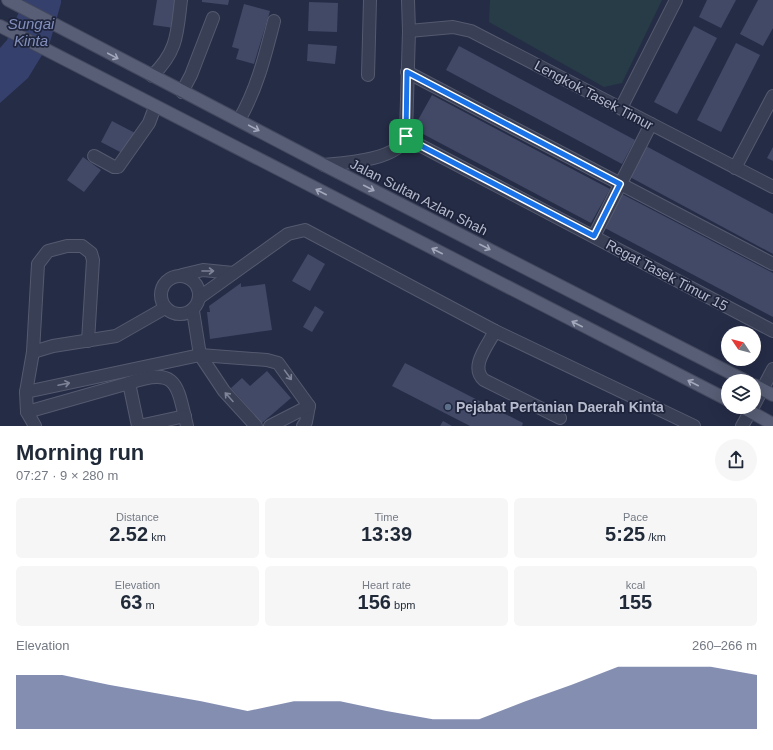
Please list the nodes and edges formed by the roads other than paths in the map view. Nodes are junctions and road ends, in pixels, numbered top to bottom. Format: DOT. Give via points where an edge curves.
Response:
graph roads {
  1 [pos="8,0"];
  2 [pos="181,0"];
  3 [pos="370,0"];
  4 [pos="408,0"];
  5 [pos="676,0"];
  6 [pos="213,18"];
  7 [pos="274,21"];
  8 [pos="0,26"];
  9 [pos="409,31"];
  10 [pos="407,72"];
  11 [pos="368,75"];
  12 [pos="152,76"];
  13 [pos="182,92"];
  14 [pos="773,96"];
  15 [pos="155,107"];
  16 [pos="621,108"];
  17 [pos="239,120"];
  18 [pos="651,124"];
  19 [pos="406,136"];
  20 [pos="94,156"];
  21 [pos="324,165"];
  22 [pos="735,168"];
  23 [pos="620,184"];
  24 [pos="773,187"];
  25 [pos="594,236"];
  26 [pos="773,264"];
  27 [pos="233,273"];
  28 [pos="182,275"];
  29 [pos="200,297"];
  30 [pos="165,308"];
  31 [pos="193,311"];
  32 [pos="495,331"];
  33 [pos="773,331"];
  34 [pos="88,341"];
  35 [pos="33,352"];
  36 [pos="200,355"];
  37 [pos="773,369"];
  38 [pos="732,374"];
  39 [pos="128,383"];
  40 [pos="761,383"];
  41 [pos="761,389"];
  42 [pos="26,392"];
  43 [pos="773,395"];
  44 [pos="721,396"];
  45 [pos="309,406"];
  46 [pos="27,412"];
  47 [pos="747,414"];
  48 [pos="759,414"];
  49 [pos="560,418"];
  50 [pos="186,421"];
  51 [pos="773,424"];
  52 [pos="35,426"];
  53 [pos="138,426"];
  54 [pos="256,426"];
  55 [pos="270,426"];
  56 [pos="303,426"];
  57 [pos="694,426"];
  58 [pos="742,426"];
  1 -- 12 [label="main road, Jalan Sultan Azlan Shah, one-way"];
  2 -- 12 [label="street" via="174,46 166,62"];
  3 -- 11 [label="street"];
  4 -- 9 [label="street"];
  5 -- 16 [label="street"];
  6 -- 13 [label="street"];
  7 -- 17 [label="street" via="257,82"];
  8 -- 15 [label="main road"];
  9 -- 10 [label="street"];
  9 -- 16 [label="street, Lengkok Tasek Timur" via="453,27 471,31"];
  10 -- 19 [label="street"];
  10 -- 23 [label="street"];
  12 -- 13 [label="main road, Jalan Sultan Azlan Shah"];
  13 -- 17 [label="main road, Jalan Sultan Azlan Shah"];
  14 -- 22 [label="street"];
  15 -- 20 [label="street" via="142,134 118,167"];
  44 -- 15 [label="main road, one-way"];
  16 -- 18 [label="street, Lengkok Tasek Timur"];
  17 -- 21 [label="main road, Jalan Sultan Azlan Shah, one-way"];
  18 -- 22 [label="street, Lengkok Tasek Timur"];
  18 -- 23 [label="street"];
  19 -- 21 [label="street" via="399,147 383,155 354,162"];
  19 -- 25 [label="street, Regat Tasek Timur 15"];
  21 -- 38 [label="main road, Jalan Sultan Azlan Shah, one-way"];
  22 -- 24 [label="street, Lengkok Tasek Timur"];
  23 -- 25 [label="street"];
  23 -- 26 [label="street"];
  25 -- 33 [label="street, Regat Tasek Timur 15"];
  28 -- 27 [label="street, one-way" via="203,270"];
  27 -- 29 [label="street"];
  27 -- 32 [label="street" via="288,234 306,230"];
  28 -- 29 [label="street" via="196,282"];
  28 -- 30 [label="street" via="167,280 160,294"];
  29 -- 31 [label="street"];
  30 -- 31 [label="street" via="178,316"];
  30 -- 34 [label="street" via="116,336"];
  31 -- 36 [label="street"];
  32 -- 49 [label="street" via="480,360 479,376"];
  32 -- 57 [label="street"];
  34 -- 35 [label="street"];
  34 -- 35 [label="street" via="93,260 91,253 82,246 67,246 48,251 38,264"];
  35 -- 42 [label="street"];
  42 -- 36 [label="street, one-way"];
  36 -- 45 [label="street, one-way" via="278,363"];
  54 -- 36 [label="street, one-way" via="224,391"];
  37 -- 40 [label="street"];
  39 -- 46 [label="street"];
  39 -- 50 [label="street" via="141,378 170,378 178,387"];
  39 -- 53 [label="street"];
  41 -- 43 [label="main road"];
  42 -- 46 [label="street"];
  45 -- 55 [label="street"];
  45 -- 56 [label="street"];
  46 -- 52 [label="street"];
  47 -- 58 [label="street"];
  48 -- 51 [label="main road"];
  50 -- 53 [label="street"];
}
